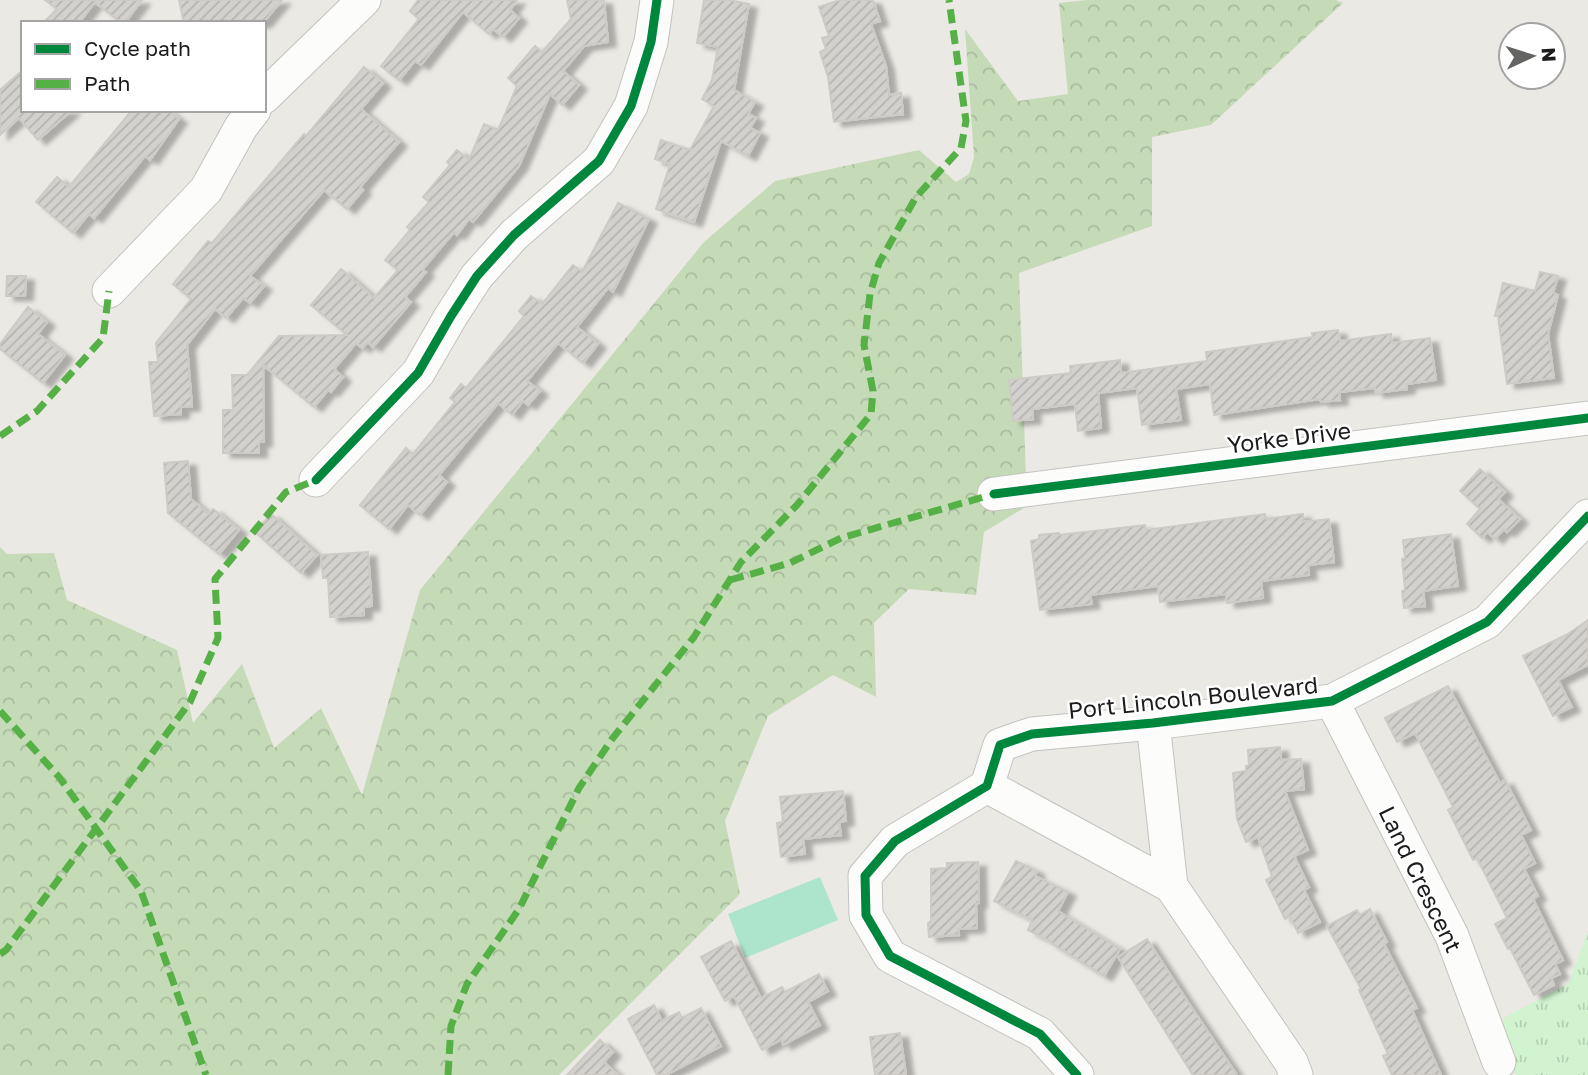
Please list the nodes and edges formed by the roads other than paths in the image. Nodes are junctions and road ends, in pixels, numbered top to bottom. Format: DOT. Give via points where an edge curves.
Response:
graph roads {
  1 [pos="364,0"];
  2 [pos="657,0"];
  3 [pos="266,95"];
  4 [pos="252,112"];
  5 [pos="109,291"];
  6 [pos="1588,418"];
  7 [pos="316,480"];
  8 [pos="994,494"];
  9 [pos="1588,516"];
  10 [pos="1332,701"];
  11 [pos="1153,723"];
  12 [pos="987,786"];
  13 [pos="1171,886"];
  14 [pos="1499,1062"];
  15 [pos="1077,1075"];
  16 [pos="1296,1075"];
  1 -- 3 [label="street"];
  2 -- 7 [label="street" via="651,42 631,106 599,161 514,235 477,276 418,373"];
  4 -- 5 [label="street" via="206,190"];
  6 -- 8 [label="street, Yorke Drive"];
  9 -- 10 [label="street, Port Lincoln Boulevard" via="1487,622"];
  10 -- 11 [label="street, Port Lincoln Boulevard"];
  10 -- 14 [label="street, Land Crescent" via="1452,936"];
  11 -- 12 [label="street, Port Lincoln Boulevard" via="1032,734 1000,745"];
  11 -- 13 [label="street"];
  12 -- 13 [label="street"];
  12 -- 15 [label="street" via="895,841 865,876 866,915 890,956 1040,1034"];
  13 -- 16 [label="street"];
}
